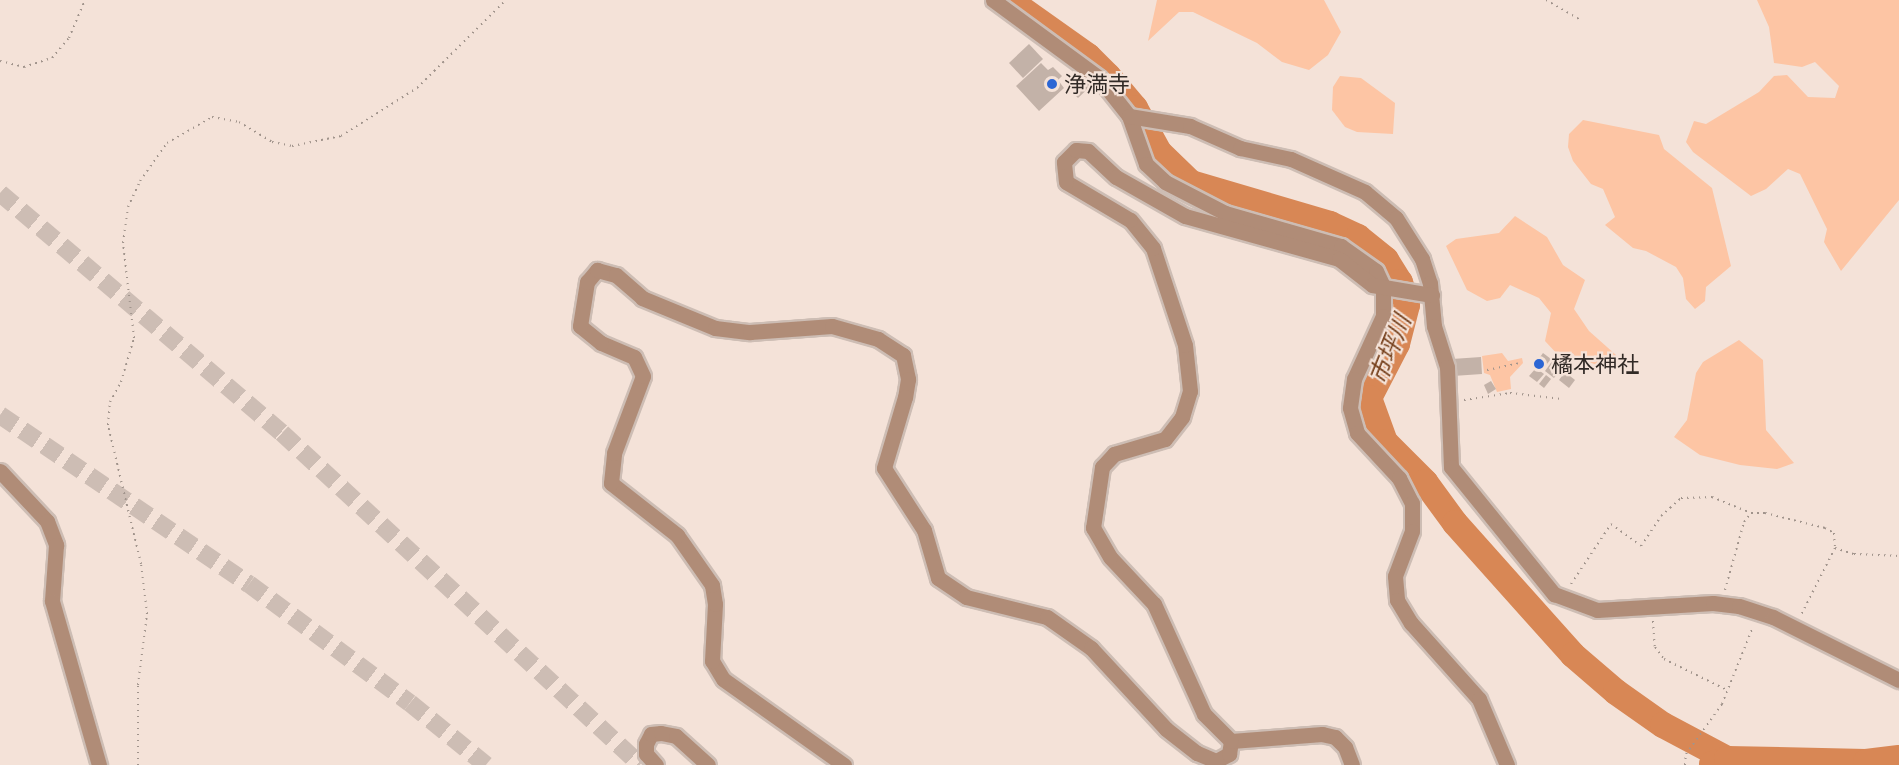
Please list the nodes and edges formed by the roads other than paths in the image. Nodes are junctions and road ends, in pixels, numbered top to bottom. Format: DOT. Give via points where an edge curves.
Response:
graph roads {
  1 [pos="993,0"];
  2 [pos="1130,116"];
  3 [pos="1383,286"];
  4 [pos="1432,294"];
  5 [pos="0,471"];
  6 [pos="1899,680"];
  7 [pos="1232,741"];
  8 [pos="99,765"];
  9 [pos="656,765"];
  10 [pos="708,765"];
  11 [pos="844,765"];
  12 [pos="1353,765"];
  13 [pos="1507,765"];
  1 -- 2 [label="street" via="1089,67"];
  2 -- 3 [label="street" via="1141,156 1165,182 1225,213 1351,251 1369,263"];
  2 -- 4 [label="street" via="1202,130 1240,148 1291,159 1365,192 1410,237 1422,259"];
  3 -- 4 [label="street"];
  3 -- 7 [label="street" via="1367,282 1340,259 1173,210 1116,177 1088,151 1076,150 1064,162 1065,182 1130,220 1153,248 1185,345 1190,391 1182,417 1166,439 1114,454 1102,467 1093,528 1110,557 1154,604 1204,714"];
  3 -- 13 [label="street" via="1381,326 1354,380 1350,408 1356,433 1400,478 1412,503 1412,531 1395,576 1397,600 1411,623 1479,699"];
  4 -- 6 [label="street" via="1434,326 1447,367 1448,458 1456,477 1543,584 1562,599 1597,610 1722,603 1759,612"];
  5 -- 8 [label="street" via="47,521 56,545 52,601"];
  7 -- 11 [label="street" via="1229,754 1216,760 1197,753 1166,729 1091,648 1047,616 966,597 938,578 924,530 884,468 905,397 908,379 903,355 878,339 832,326 750,332 715,328 642,298 616,275 597,270 587,282 580,326 601,343 634,357 643,376 614,453 611,483 677,535 712,585 712,661 723,679"];
  7 -- 12 [label="street" via="1322,734 1335,737 1345,747"];
  9 -- 10 [label="street" via="646,754 646,744 651,735 661,733 676,736"];
}
